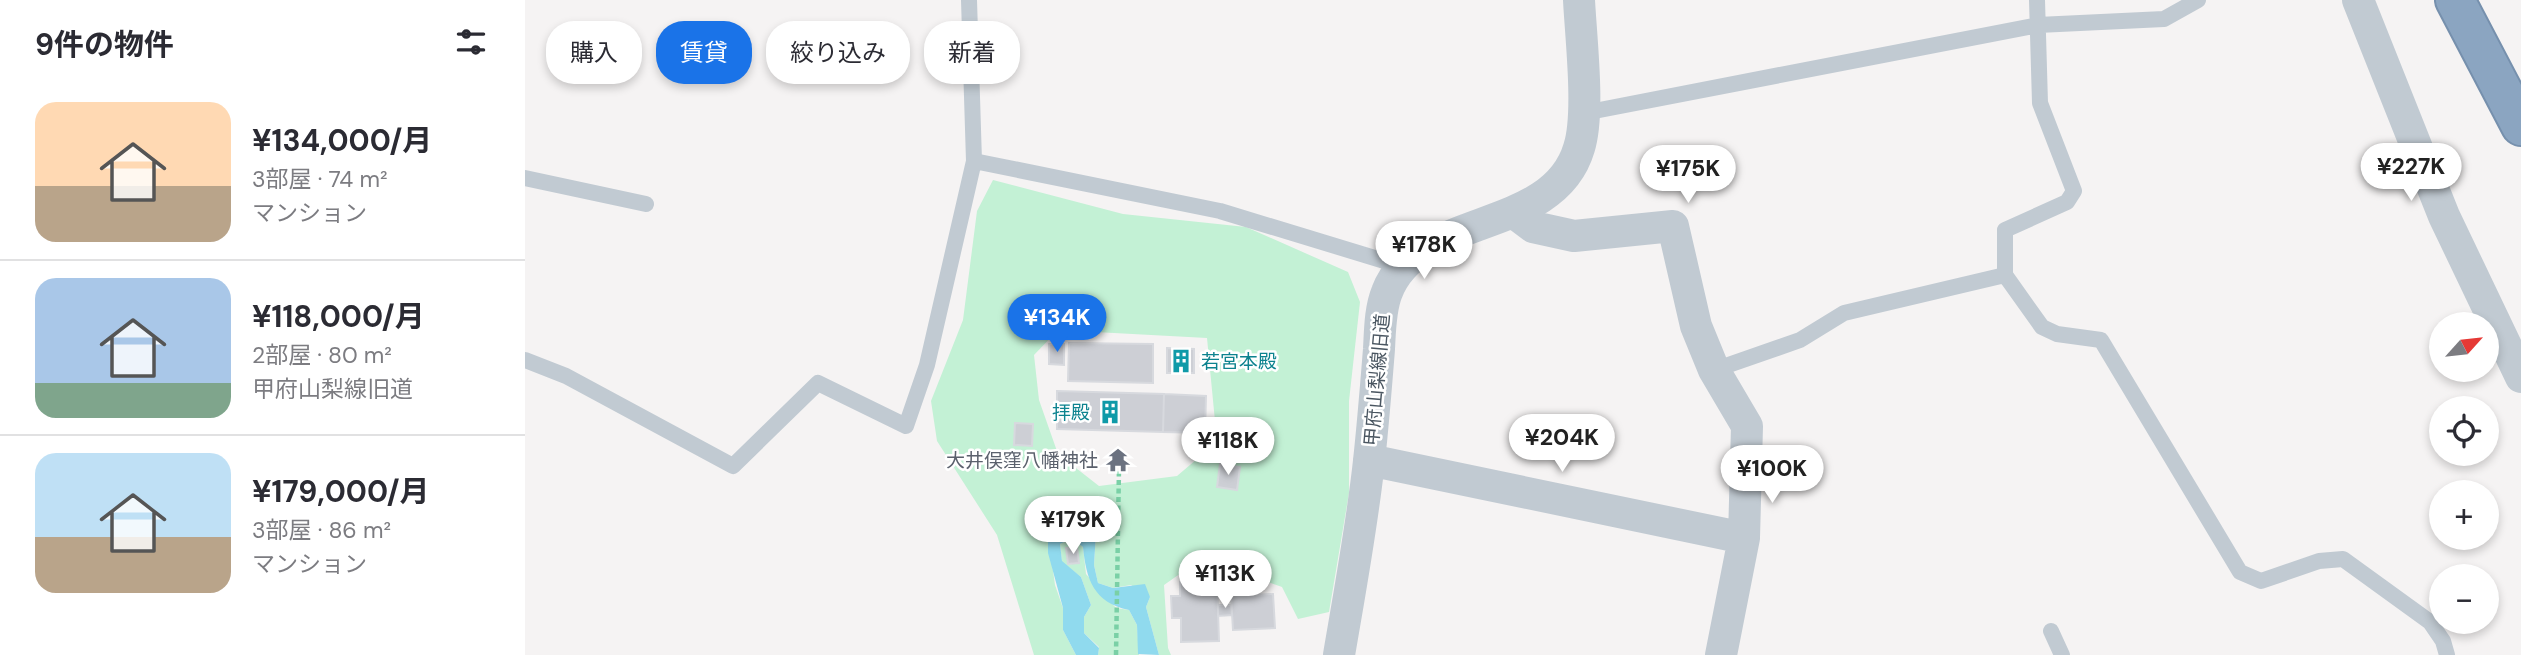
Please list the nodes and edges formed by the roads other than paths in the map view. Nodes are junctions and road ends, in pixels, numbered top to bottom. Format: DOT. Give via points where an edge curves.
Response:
graph roads {
  1 [pos="969,0"];
  2 [pos="1579,0"];
  3 [pos="2037,0"];
  4 [pos="2198,0"];
  5 [pos="2358,0"];
  6 [pos="2455,0"];
  7 [pos="2038,25"];
  8 [pos="1584,113"];
  9 [pos="2521,126"];
  10 [pos="974,160"];
  11 [pos="525,178"];
  12 [pos="646,204"];
  13 [pos="1513,212"];
  14 [pos="1401,266"];
  15 [pos="2005,275"];
  16 [pos="525,360"];
  17 [pos="1714,370"];
  18 [pos="2521,377"];
  19 [pos="1369,460"];
  20 [pos="1744,538"];
  21 [pos="2051,631"];
  22 [pos="1339,655"];
  23 [pos="1721,655"];
  24 [pos="2062,655"];
  25 [pos="2447,655"];
  1 -- 10 [label="lane"];
  2 -- 8 [label="street, 甲府山梨線旧道"];
  3 -- 7 [label="lane"];
  4 -- 7 [label="lane" via="2164,19"];
  5 -- 18 [label="street" via="2444,216"];
  6 -- 9 [label="highway"];
  7 -- 8 [label="lane"];
  7 -- 15 [label="lane" via="2040,103 2074,191 2067,202 2005,230"];
  8 -- 13 [label="street, 甲府山梨線旧道" via="1580,147 1570,169 1549,192"];
  10 -- 14 [label="lane" via="1220,211"];
  10 -- 16 [label="lane" via="927,365 906,426 818,383 733,466 566,376"];
  11 -- 12 [label="lane"];
  13 -- 14 [label="street, 甲府山梨線旧道" via="1420,251"];
  13 -- 17 [label="street" via="1532,227 1574,236 1673,226 1696,326"];
  14 -- 19 [label="street, 甲府山梨線旧道" via="1386,292 1381,316"];
  15 -- 17 [label="lane" via="1844,313 1800,340"];
  15 -- 25 [label="lane" via="2042,327 2057,334 2101,340 2240,572 2261,581 2319,561 2343,559 2430,622"];
  17 -- 20 [label="street" via="1747,426"];
  19 -- 20 [label="street"];
  19 -- 22 [label="street, 甲府山梨線旧道"];
  20 -- 23 [label="street"];
  21 -- 24 [label="lane"];
}
